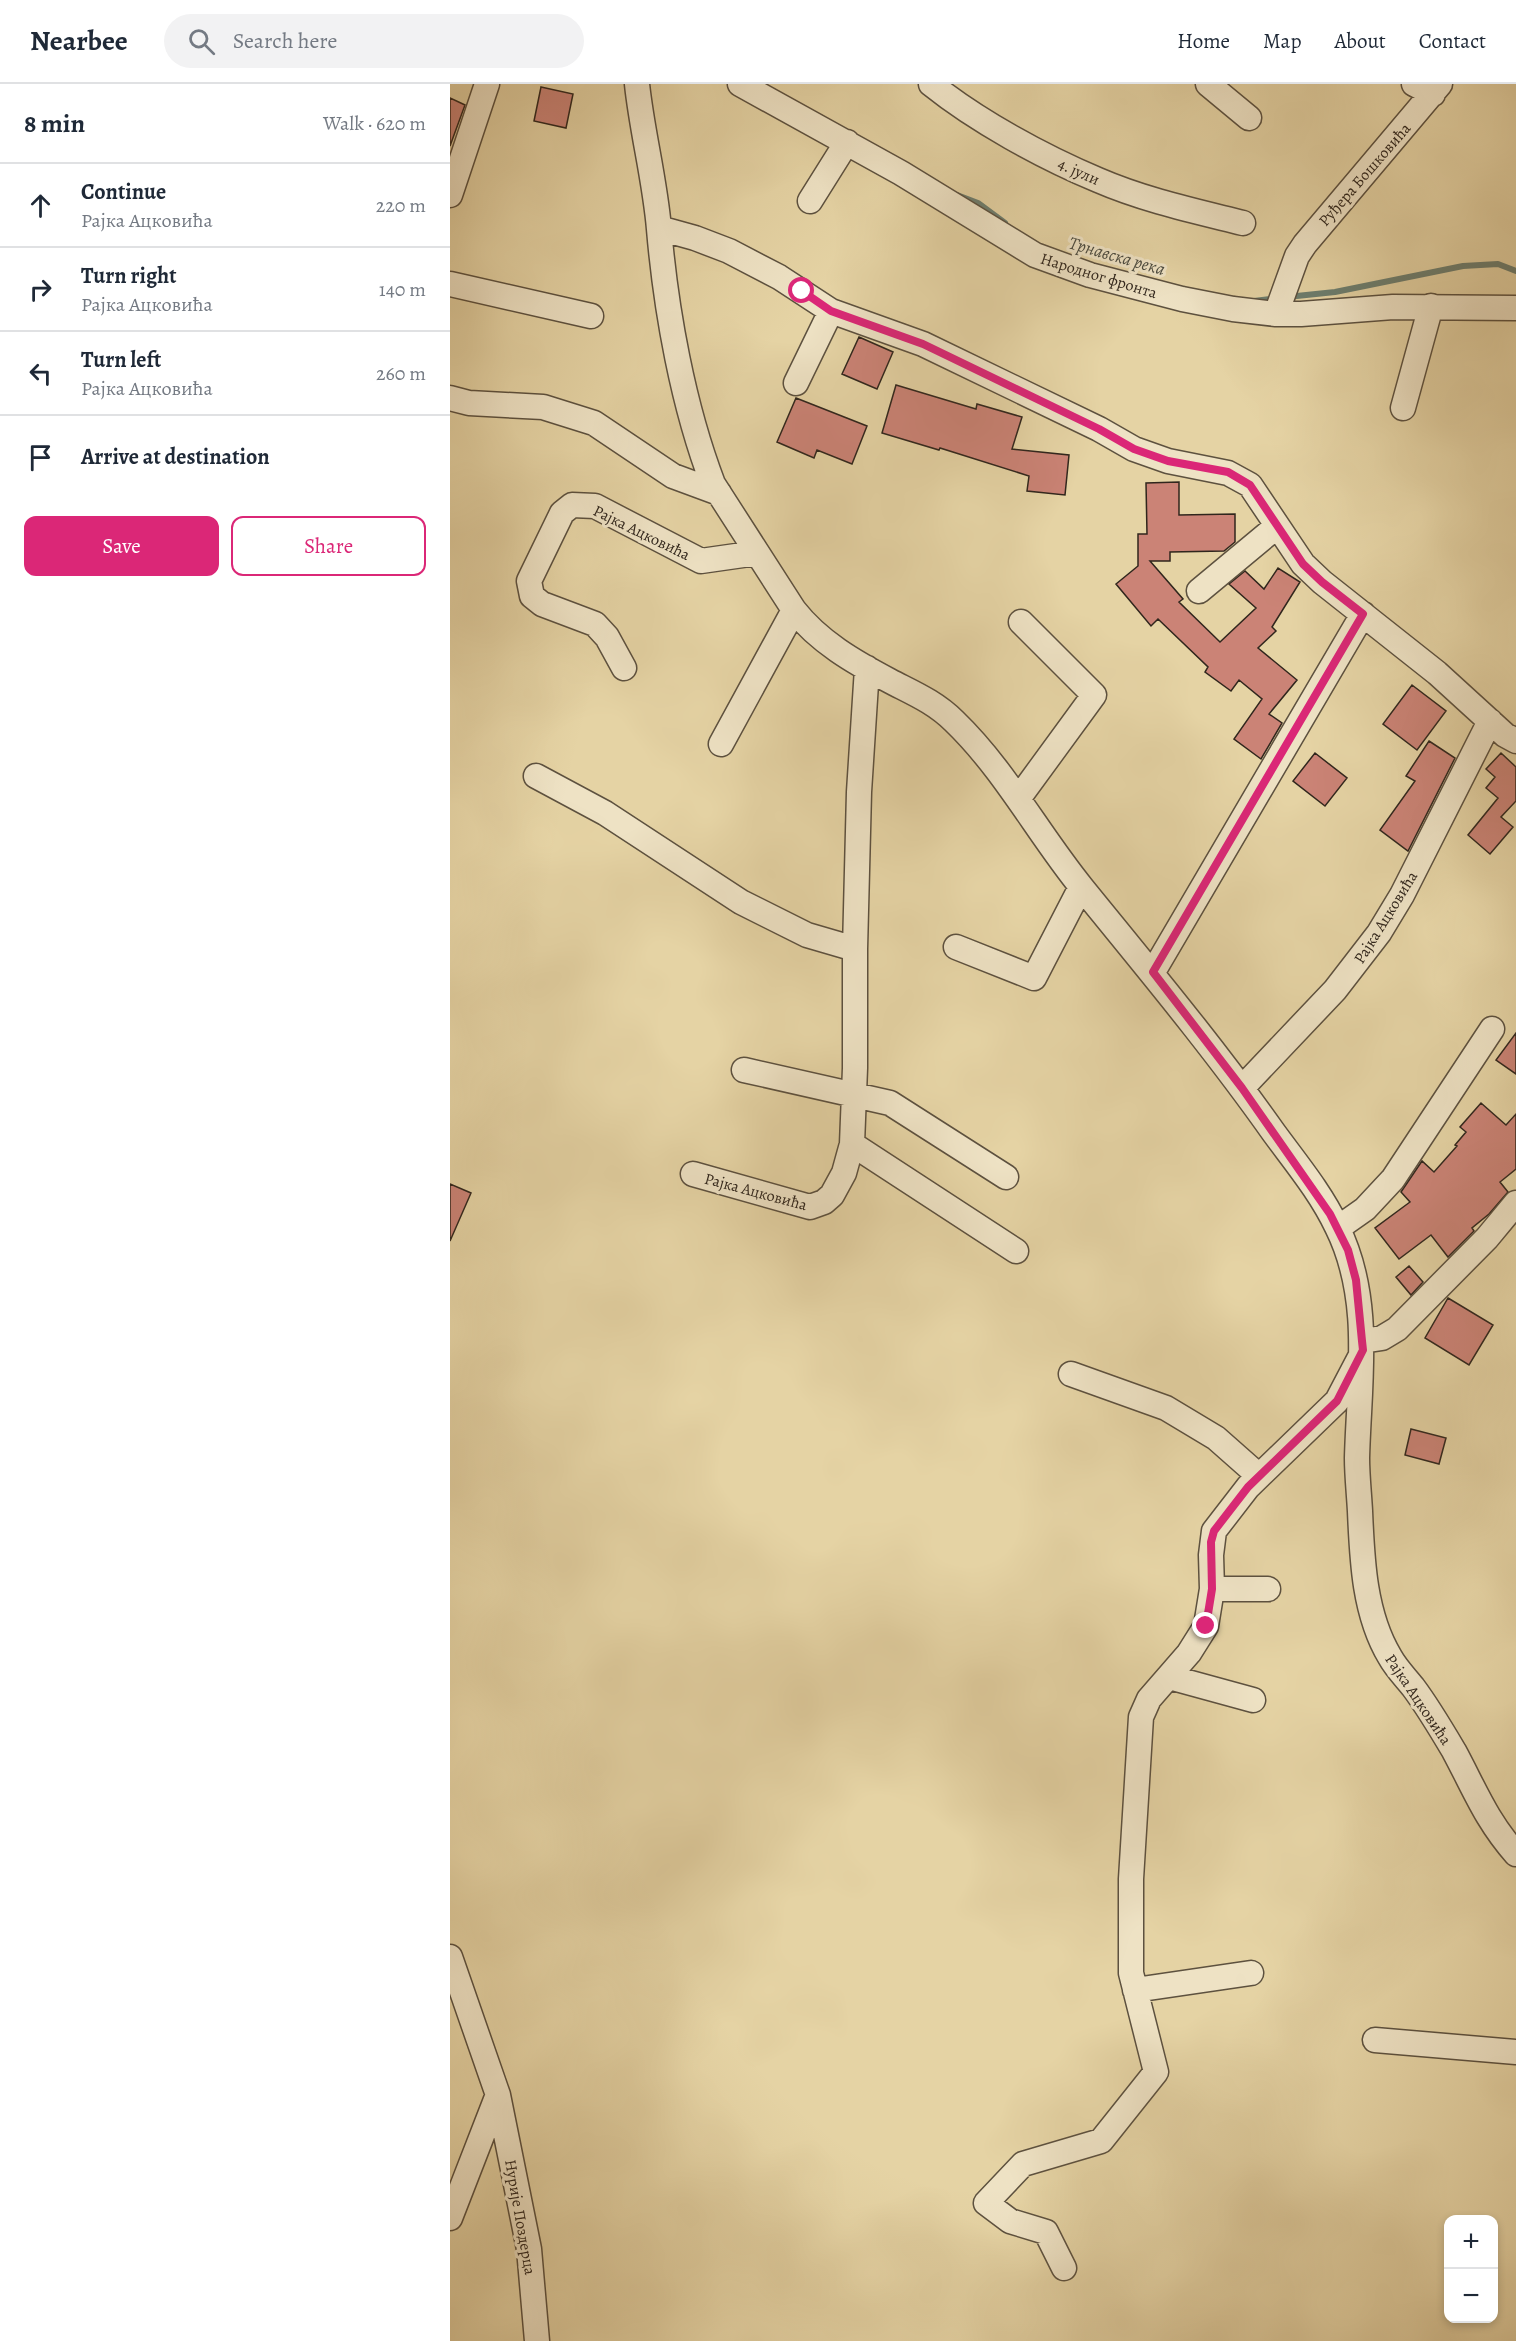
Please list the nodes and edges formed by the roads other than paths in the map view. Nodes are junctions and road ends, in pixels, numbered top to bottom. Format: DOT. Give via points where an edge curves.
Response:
graph roads {
  1 [pos="487,84"];
  2 [pos="637,84"];
  3 [pos="740,84"];
  4 [pos="931,84"];
  5 [pos="1208,84"];
  6 [pos="1429,87"];
  7 [pos="1249,118"];
  8 [pos="847,142"];
  9 [pos="459,143"];
  10 [pos="450,195"];
  11 [pos="810,201"];
  12 [pos="1243,223"];
  13 [pos="659,228"];
  14 [pos="450,284"];
  15 [pos="1431,306"];
  16 [pos="1516,308"];
  17 [pos="1278,309"];
  18 [pos="831,311"];
  19 [pos="591,316"];
  20 [pos="796,383"];
  21 [pos="450,398"];
  22 [pos="1403,408"];
  23 [pos="719,493"];
  24 [pos="1276,527"];
  25 [pos="757,553"];
  26 [pos="1199,591"];
  27 [pos="794,610"];
  28 [pos="1363,614"];
  29 [pos="1021,622"];
  30 [pos="624,668"];
  31 [pos="867,668"];
  32 [pos="1490,722"];
  33 [pos="1516,741"];
  34 [pos="721,744"];
  35 [pos="536,776"];
  36 [pos="1018,799"];
  37 [pos="1081,887"];
  38 [pos="956,947"];
  39 [pos="855,949"];
  40 [pos="1153,972"];
  41 [pos="1492,1029"];
  42 [pos="744,1070"];
  43 [pos="1242,1088"];
  44 [pos="854,1094"];
  45 [pos="852,1144"];
  46 [pos="693,1174"];
  47 [pos="1006,1177"];
  48 [pos="1516,1203"];
  49 [pos="1338,1228"];
  50 [pos="1016,1251"];
  51 [pos="1362,1345"];
  52 [pos="1071,1374"];
  53 [pos="1259,1476"];
  54 [pos="1212,1589"];
  55 [pos="1268,1589"];
  56 [pos="1169,1677"];
  57 [pos="1253,1700"];
  58 [pos="1516,1854"];
  59 [pos="450,1957"];
  60 [pos="1251,1973"];
  61 [pos="1135,1990"];
  62 [pos="1376,2040"];
  63 [pos="1516,2052"];
  64 [pos="498,2095"];
  65 [pos="450,2218"];
  66 [pos="1064,2268"];
  67 [pos="537,2341"];
  1 -- 9 [label="street"];
  2 -- 13 [label="street, Рајка Ацковића"];
  3 -- 8 [label="street, Народног фронта"];
  4 -- 12 [label="street, 4. јули" via="989,123 1099,181"];
  5 -- 7 [label="street"];
  6 -- 17 [label="street, Руђера Бошковића" via="1305,244"];
  8 -- 11 [label="street"];
  8 -- 17 [label="street, Народног фронта" via="1054,263 1182,299 1233,309"];
  9 -- 10 [label="street"];
  13 -- 18 [label="street" via="729,250"];
  13 -- 23 [label="street, Рајка Ацковића" via="664,287 682,374 704,461"];
  14 -- 19 [label="street"];
  15 -- 16 [label="street, Народног фронта"];
  15 -- 17 [label="street, Народног фронта"];
  15 -- 22 [label="street"];
  18 -- 20 [label="street"];
  18 -- 24 [label="street" via="923,344 1134,449 1240,478 1250,485"];
  21 -- 23 [label="street" via="469,403 543,406 594,423 673,476"];
  23 -- 25 [label="street, Рајка Ацковића"];
  24 -- 26 [label="street"];
  24 -- 28 [label="street" via="1303,564"];
  25 -- 27 [label="street, Рајка Ацковића"];
  25 -- 30 [label="street, Рајка Ацковића" via="701,561 595,506 572,505 562,513 529,581 532,596 542,604 595,624"];
  27 -- 31 [label="street, Рајка Ацковића" via="821,639"];
  27 -- 34 [label="street"];
  28 -- 32 [label="street"];
  28 -- 40 [label="street"];
  29 -- 36 [label="street" via="1094,695"];
  31 -- 36 [label="street, Рајка Ацковића" via="936,705 987,755"];
  31 -- 39 [label="street, Рајка Ацковића"];
  32 -- 33 [label="street"];
  32 -- 43 [label="street, Рајка Ацковића" via="1379,933 1335,990"];
  35 -- 39 [label="street" via="605,813 741,902 807,934"];
  36 -- 37 [label="street, Рајка Ацковића"];
  37 -- 38 [label="street" via="1034,978"];
  37 -- 40 [label="street, Рајка Ацковића"];
  39 -- 44 [label="street, Рајка Ацковића"];
  40 -- 43 [label="street, Рајка Ацковића"];
  41 -- 49 [label="street" via="1393,1179 1365,1209"];
  42 -- 44 [label="street"];
  43 -- 49 [label="street, Рајка Ацковића"];
  44 -- 45 [label="street, Рајка Ацковића"];
  44 -- 47 [label="street" via="890,1103"];
  45 -- 46 [label="street, Рајка Ацковића" via="840,1182 832,1195 816,1206"];
  45 -- 50 [label="street"];
  48 -- 51 [label="street" via="1397,1329"];
  49 -- 51 [label="street, Рајка Ацковића" via="1356,1280"];
  51 -- 53 [label="street" via="1337,1401"];
  51 -- 58 [label="street, Рајка Ацковића" via="1357,1459 1362,1560 1374,1619 1391,1659 1453,1751 1490,1821"];
  52 -- 53 [label="street" via="1166,1408 1216,1438"];
  53 -- 54 [label="street" via="1214,1531"];
  54 -- 55 [label="street"];
  54 -- 56 [label="street" via="1206,1626"];
  56 -- 57 [label="street"];
  56 -- 61 [label="street" via="1149,1699 1139,1729 1131,1914 1131,1973"];
  59 -- 64 [label="street, Нурије Поздерца"];
  60 -- 61 [label="street"];
  61 -- 66 [label="street" via="1156,2072 1101,2141 1023,2164 986,2203 1010,2221 1046,2232"];
  62 -- 63 [label="street"];
  64 -- 65 [label="street"];
  64 -- 67 [label="street, Нурије Поздерца" via="529,2249"];
}
